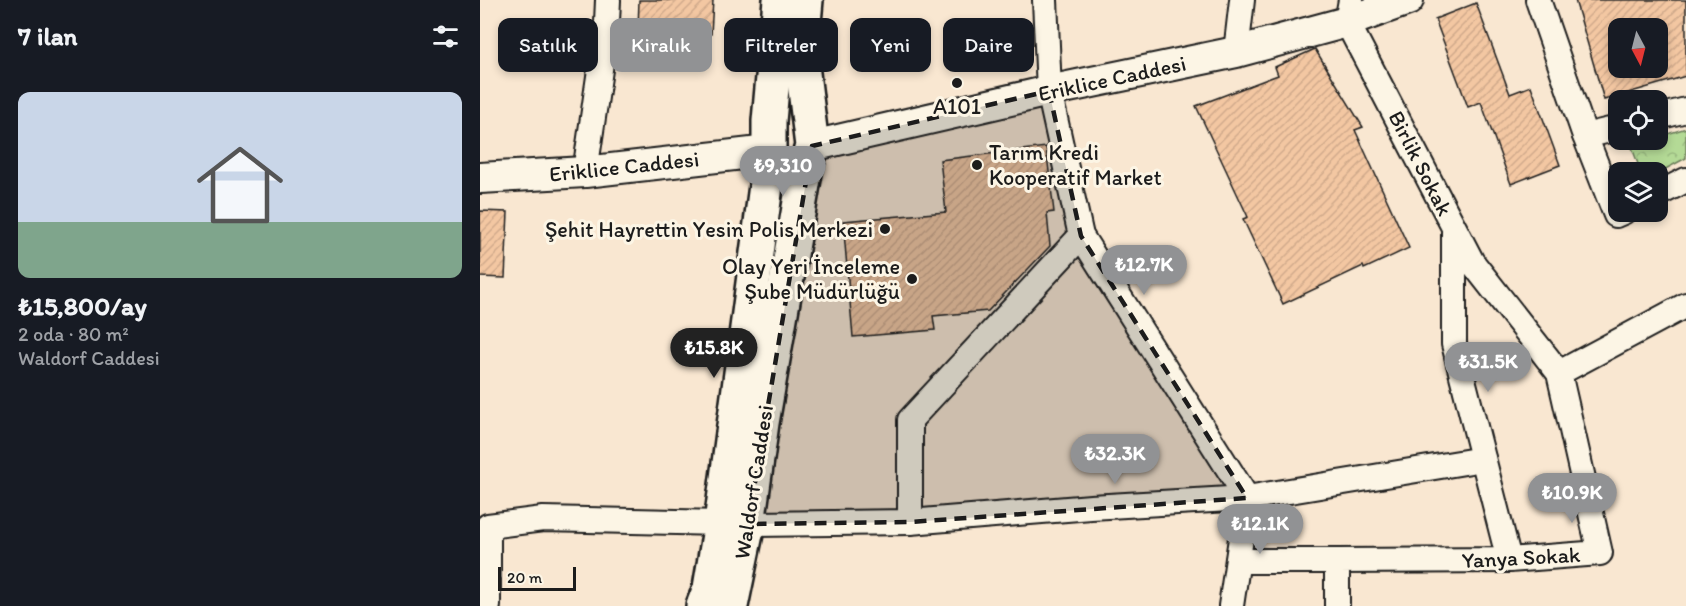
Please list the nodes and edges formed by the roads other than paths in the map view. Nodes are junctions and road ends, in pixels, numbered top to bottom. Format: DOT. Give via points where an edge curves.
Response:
graph roads {
  1 [pos="608,0"];
  2 [pos="780,0"];
  3 [pos="806,0"];
  4 [pos="1045,0"];
  5 [pos="1242,0"];
  6 [pos="1408,0"];
  7 [pos="1538,0"];
  8 [pos="1349,11"];
  9 [pos="1236,52"];
  10 [pos="1049,91"];
  11 [pos="1686,110"];
  12 [pos="1668,114"];
  13 [pos="1608,130"];
  14 [pos="1585,136"];
  15 [pos="809,156"];
  16 [pos="769,157"];
  17 [pos="585,172"];
  18 [pos="480,178"];
  19 [pos="1686,180"];
  20 [pos="1668,189"];
  21 [pos="1608,195"];
  22 [pos="1454,227"];
  23 [pos="1081,236"];
  24 [pos="1686,305"];
  25 [pos="1559,373"];
  26 [pos="1482,459"];
  27 [pos="1247,498"];
  28 [pos="910,522"];
  29 [pos="735,524"];
  30 [pos="1509,560"];
  31 [pos="1238,561"];
  32 [pos="1337,561"];
  33 [pos="485,603"];
  34 [pos="703,606"];
  35 [pos="731,606"];
  36 [pos="1231,606"];
  37 [pos="1337,606"];
  1 -- 17 [label="street"];
  2 -- 16 [label="main road, Waldorf Caddesi"];
  3 -- 15 [label="main road, Waldorf Caddesi" via="801,57"];
  4 -- 10 [label="street"];
  5 -- 9 [label="street"];
  6 -- 8 [label="street, Eriklice Caddesi"];
  7 -- 14 [label="street"];
  8 -- 9 [label="street, Eriklice Caddesi"];
  8 -- 22 [label="street, Birlik Sokak"];
  9 -- 10 [label="street, Eriklice Caddesi"];
  10 -- 15 [label="street, Eriklice Caddesi"];
  10 -- 23 [label="street"];
  11 -- 12 [label="street"];
  13 -- 14 [label="street"];
  14 -- 21 [label="street"];
  15 -- 16 [label="main road" via="805,136 790,130 779,135"];
  15 -- 29 [label="main road, Waldorf Caddesi" via="762,423"];
  16 -- 17 [label="street, Eriklice Caddesi"];
  16 -- 29 [label="main road, Waldorf Caddesi"];
  17 -- 18 [label="street, Eriklice Caddesi"];
  19 -- 20 [label="street"];
  22 -- 25 [label="street, Yanya Sokak" via="1472,262"];
  22 -- 26 [label="street, Birlik Sokak" via="1455,344"];
  23 -- 27 [label="street"];
  23 -- 28 [label="street" via="910,420"];
  24 -- 25 [label="street"];
  25 -- 30 [label="street, Yanya Sokak" via="1600,553"];
  26 -- 27 [label="street"];
  26 -- 30 [label="street, Birlik Sokak"];
  27 -- 28 [label="street"];
  27 -- 31 [label="street"];
  28 -- 29 [label="street"];
  29 -- 33 [label="street" via="543,519 488,526"];
  29 -- 34 [label="main road, Waldorf Caddesi"];
  29 -- 35 [label="main road, Waldorf Caddesi"];
  30 -- 32 [label="street, Yanya Sokak"];
  31 -- 32 [label="street, Yanya Sokak"];
  31 -- 36 [label="street"];
  32 -- 37 [label="street"];
}
